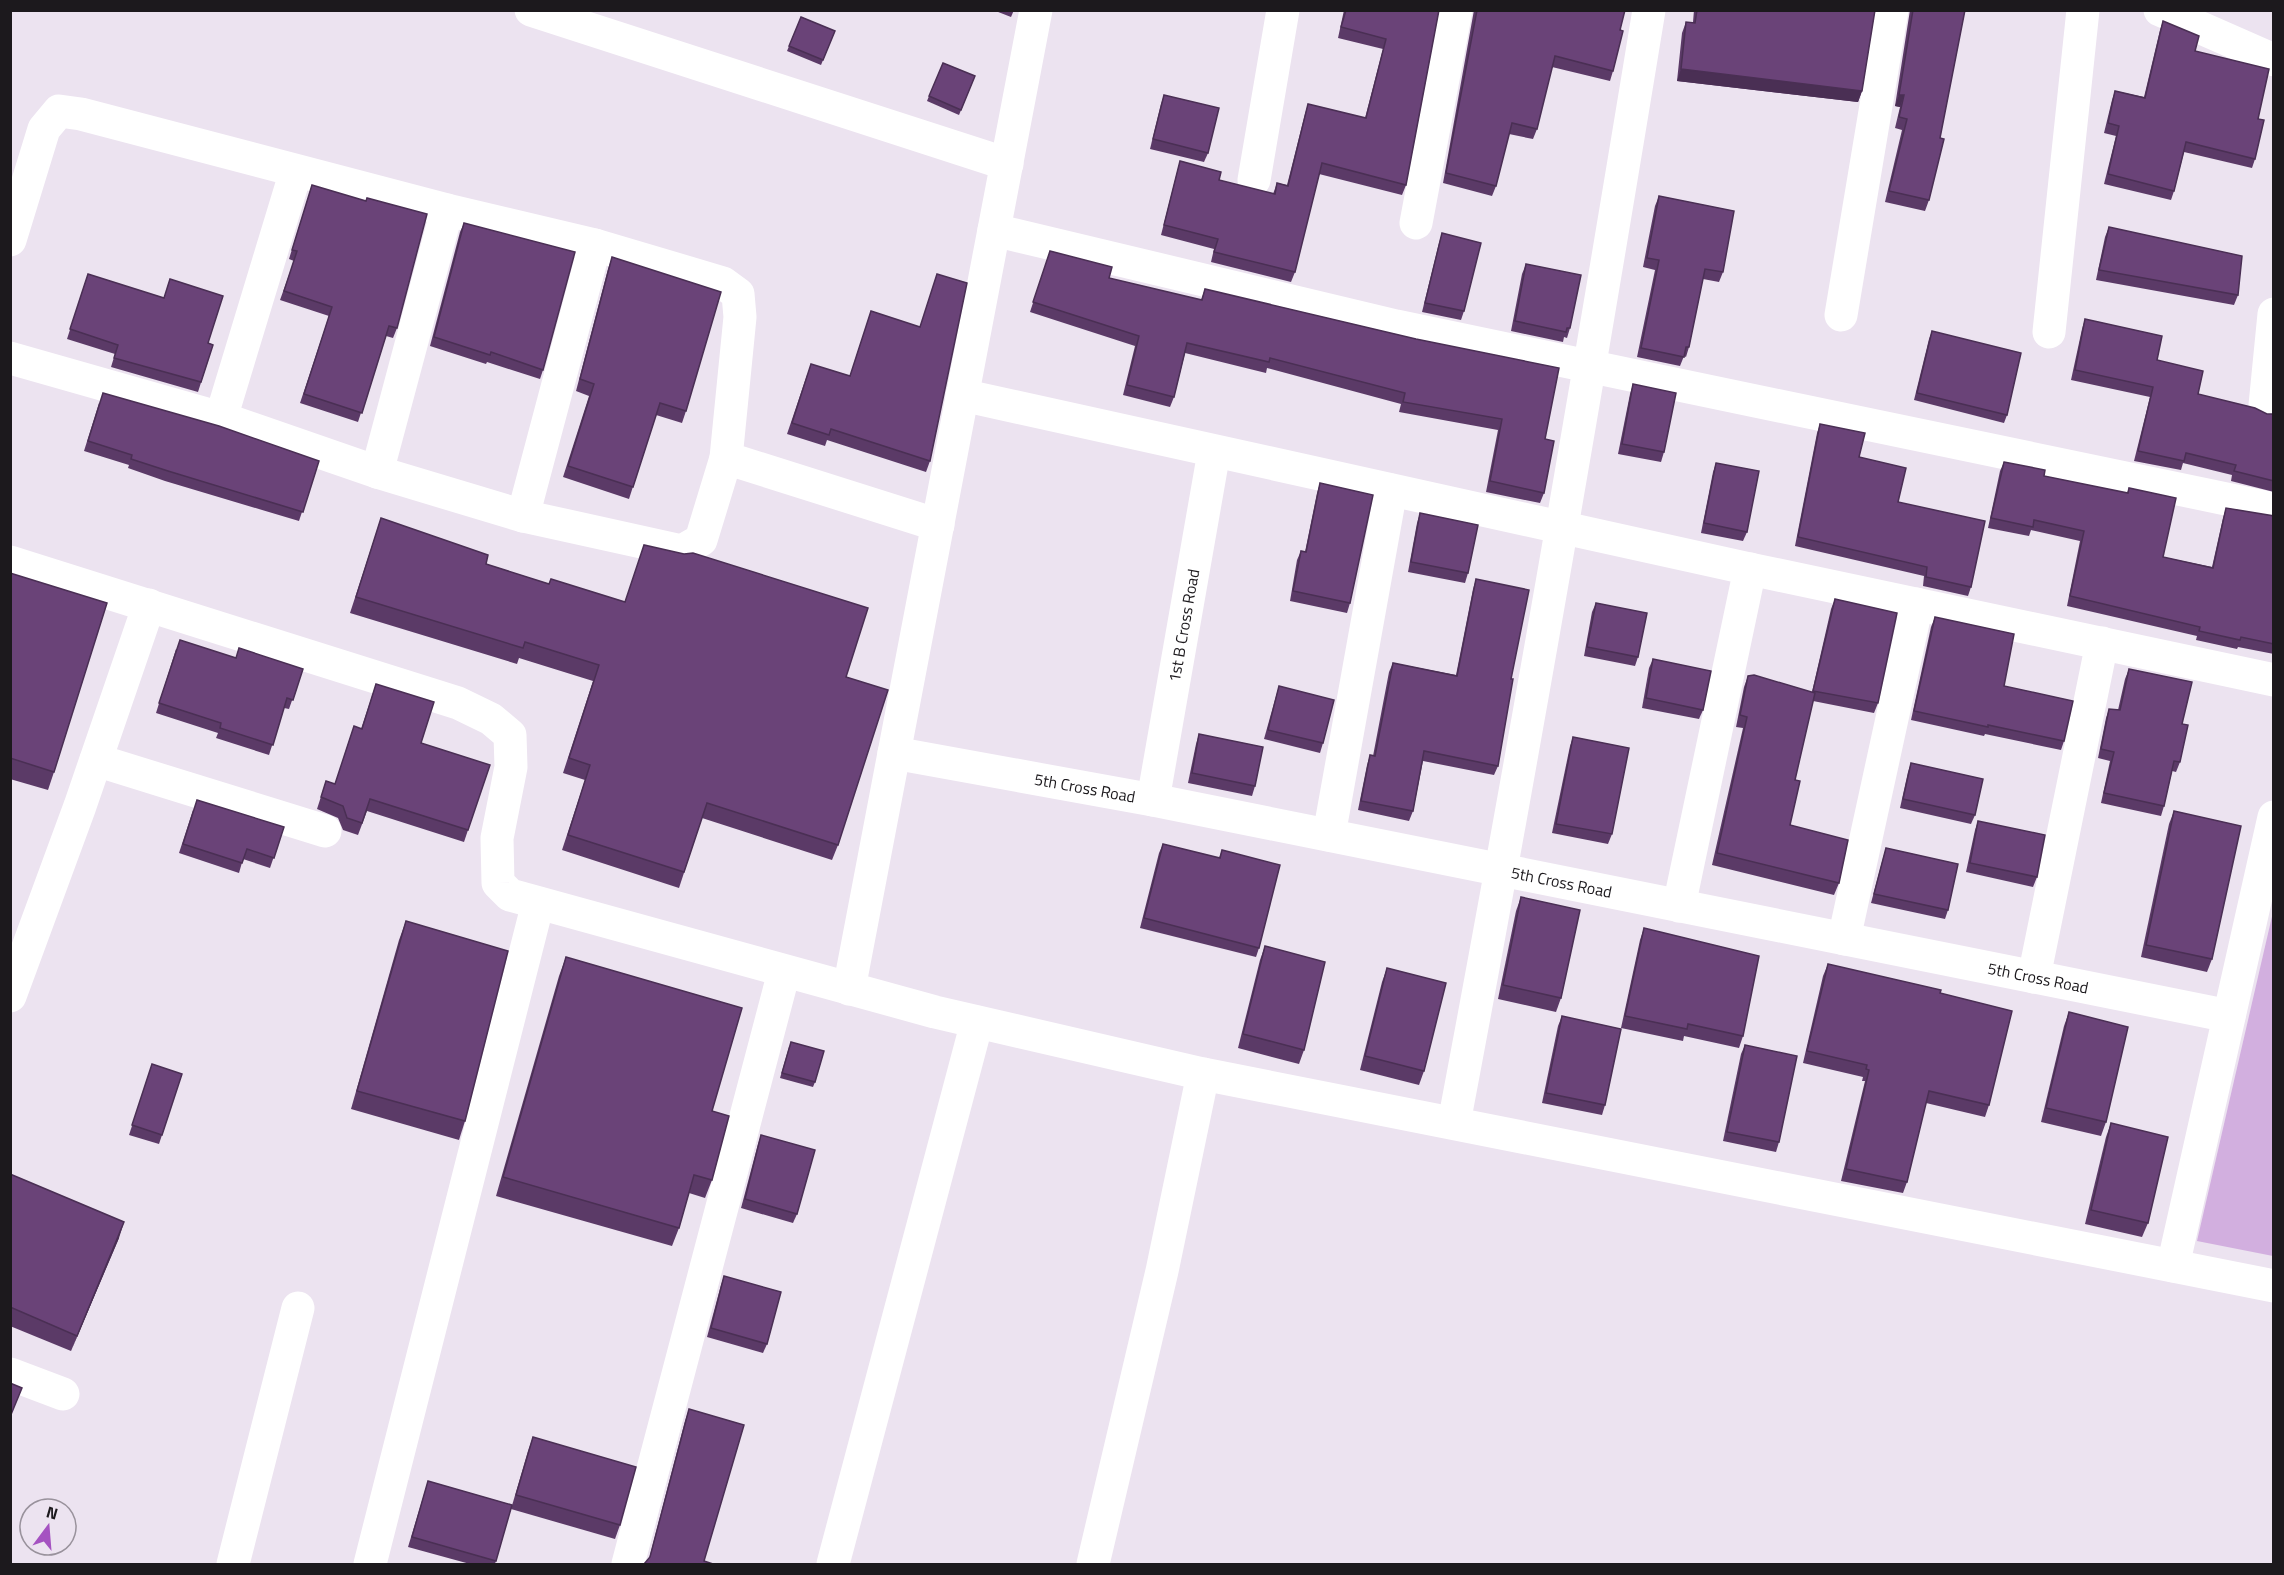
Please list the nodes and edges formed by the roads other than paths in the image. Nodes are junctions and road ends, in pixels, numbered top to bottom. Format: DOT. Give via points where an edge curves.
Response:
graph roads {
  1 [pos="531,10"];
  2 [pos="1036,10"];
  3 [pos="1284,10"];
  4 [pos="1456,10"];
  5 [pos="1649,10"];
  6 [pos="1892,10"];
  7 [pos="2083,10"];
  8 [pos="2160,10"];
  9 [pos="2274,60"];
  10 [pos="1007,164"];
  11 [pos="296,171"];
  12 [pos="1254,180"];
  13 [pos="447,210"];
  14 [pos="1416,223"];
  15 [pos="994,230"];
  16 [pos="10,240"];
  17 [pos="595,244"];
  18 [pos="2274,314"];
  19 [pos="1841,315"];
  20 [pos="2049,332"];
  21 [pos="10,358"];
  22 [pos="1591,366"];
  23 [pos="962,395"];
  24 [pos="2265,405"];
  25 [pos="221,418"];
  26 [pos="1214,452"];
  27 [pos="726,458"];
  28 [pos="377,472"];
  29 [pos="1391,490"];
  30 [pos="2274,509"];
  31 [pos="523,516"];
  32 [pos="938,525"];
  33 [pos="1562,527"];
  34 [pos="10,562"];
  35 [pos="1750,569"];
  36 [pos="1917,604"];
  37 [pos="149,605"];
  38 [pos="2102,643"];
  39 [pos="2274,681"];
  40 [pos="894,753"];
  41 [pos="96,760"];
  42 [pos="1153,800"];
  43 [pos="2274,817"];
  44 [pos="325,831"];
  45 [pos="1329,836"];
  46 [pos="1502,870"];
  47 [pos="538,903"];
  48 [pos="1679,906"];
  49 [pos="1844,939"];
  50 [pos="784,972"];
  51 [pos="2034,977"];
  52 [pos="849,989"];
  53 [pos="10,996"];
  54 [pos="2229,1016"];
  55 [pos="977,1022"];
  56 [pos="1203,1074"];
  57 [pos="1454,1123"];
  58 [pos="2173,1266"];
  59 [pos="2274,1286"];
  60 [pos="298,1308"];
  61 [pos="10,1374"];
  62 [pos="63,1394"];
  63 [pos="233,1564"];
  64 [pos="370,1564"];
  65 [pos="628,1564"];
  66 [pos="833,1564"];
  67 [pos="1093,1564"];
  1 -- 10 [label="street"];
  2 -- 10 [label="street"];
  3 -- 12 [label="street"];
  4 -- 14 [label="street"];
  5 -- 22 [label="street"];
  6 -- 19 [label="street"];
  7 -- 20 [label="street"];
  8 -- 9 [label="street"];
  10 -- 15 [label="street"];
  11 -- 13 [label="street"];
  11 -- 16 [label="street" via="59,111 44,129"];
  11 -- 25 [label="street"];
  13 -- 17 [label="street"];
  13 -- 28 [label="street"];
  15 -- 22 [label="street" via="1396,326"];
  15 -- 23 [label="street"];
  17 -- 27 [label="street" via="723,283 738,294 740,317"];
  17 -- 31 [label="street"];
  18 -- 24 [label="street"];
  21 -- 25 [label="street"];
  22 -- 30 [label="street"];
  22 -- 33 [label="street"];
  23 -- 26 [label="street"];
  23 -- 32 [label="street"];
  25 -- 28 [label="street"];
  26 -- 29 [label="street"];
  26 -- 42 [label="street, 1st B Cross Road"];
  27 -- 31 [label="street" via="701,540 682,551"];
  27 -- 32 [label="street"];
  28 -- 31 [label="street"];
  29 -- 33 [label="street"];
  29 -- 45 [label="street"];
  32 -- 40 [label="street"];
  33 -- 35 [label="street"];
  33 -- 46 [label="street"];
  34 -- 37 [label="street"];
  35 -- 36 [label="street"];
  35 -- 48 [label="street"];
  36 -- 38 [label="street"];
  36 -- 49 [label="street"];
  37 -- 41 [label="street"];
  37 -- 47 [label="street" via="458,703 491,719 510,735 511,767 497,838 498,883 510,896"];
  38 -- 39 [label="street"];
  38 -- 51 [label="street"];
  40 -- 42 [label="street, 5th Cross Road"];
  40 -- 52 [label="street"];
  41 -- 44 [label="street"];
  41 -- 53 [label="street"];
  42 -- 45 [label="street, 5th Cross Road"];
  43 -- 54 [label="street"];
  45 -- 46 [label="street, 5th Cross Road"];
  46 -- 48 [label="street, 5th Cross Road"];
  46 -- 57 [label="street"];
  47 -- 50 [label="street"];
  47 -- 64 [label="street"];
  48 -- 49 [label="street, 5th Cross Road"];
  49 -- 51 [label="street, 5th Cross Road"];
  50 -- 52 [label="street"];
  50 -- 65 [label="street"];
  51 -- 54 [label="street, 5th Cross Road"];
  52 -- 55 [label="street"];
  54 -- 58 [label="street"];
  55 -- 56 [label="street"];
  55 -- 66 [label="street"];
  56 -- 57 [label="street"];
  56 -- 67 [label="street" via="1162,1271"];
  57 -- 58 [label="street"];
  58 -- 59 [label="street"];
  60 -- 63 [label="street"];
  61 -- 62 [label="street"];
}
